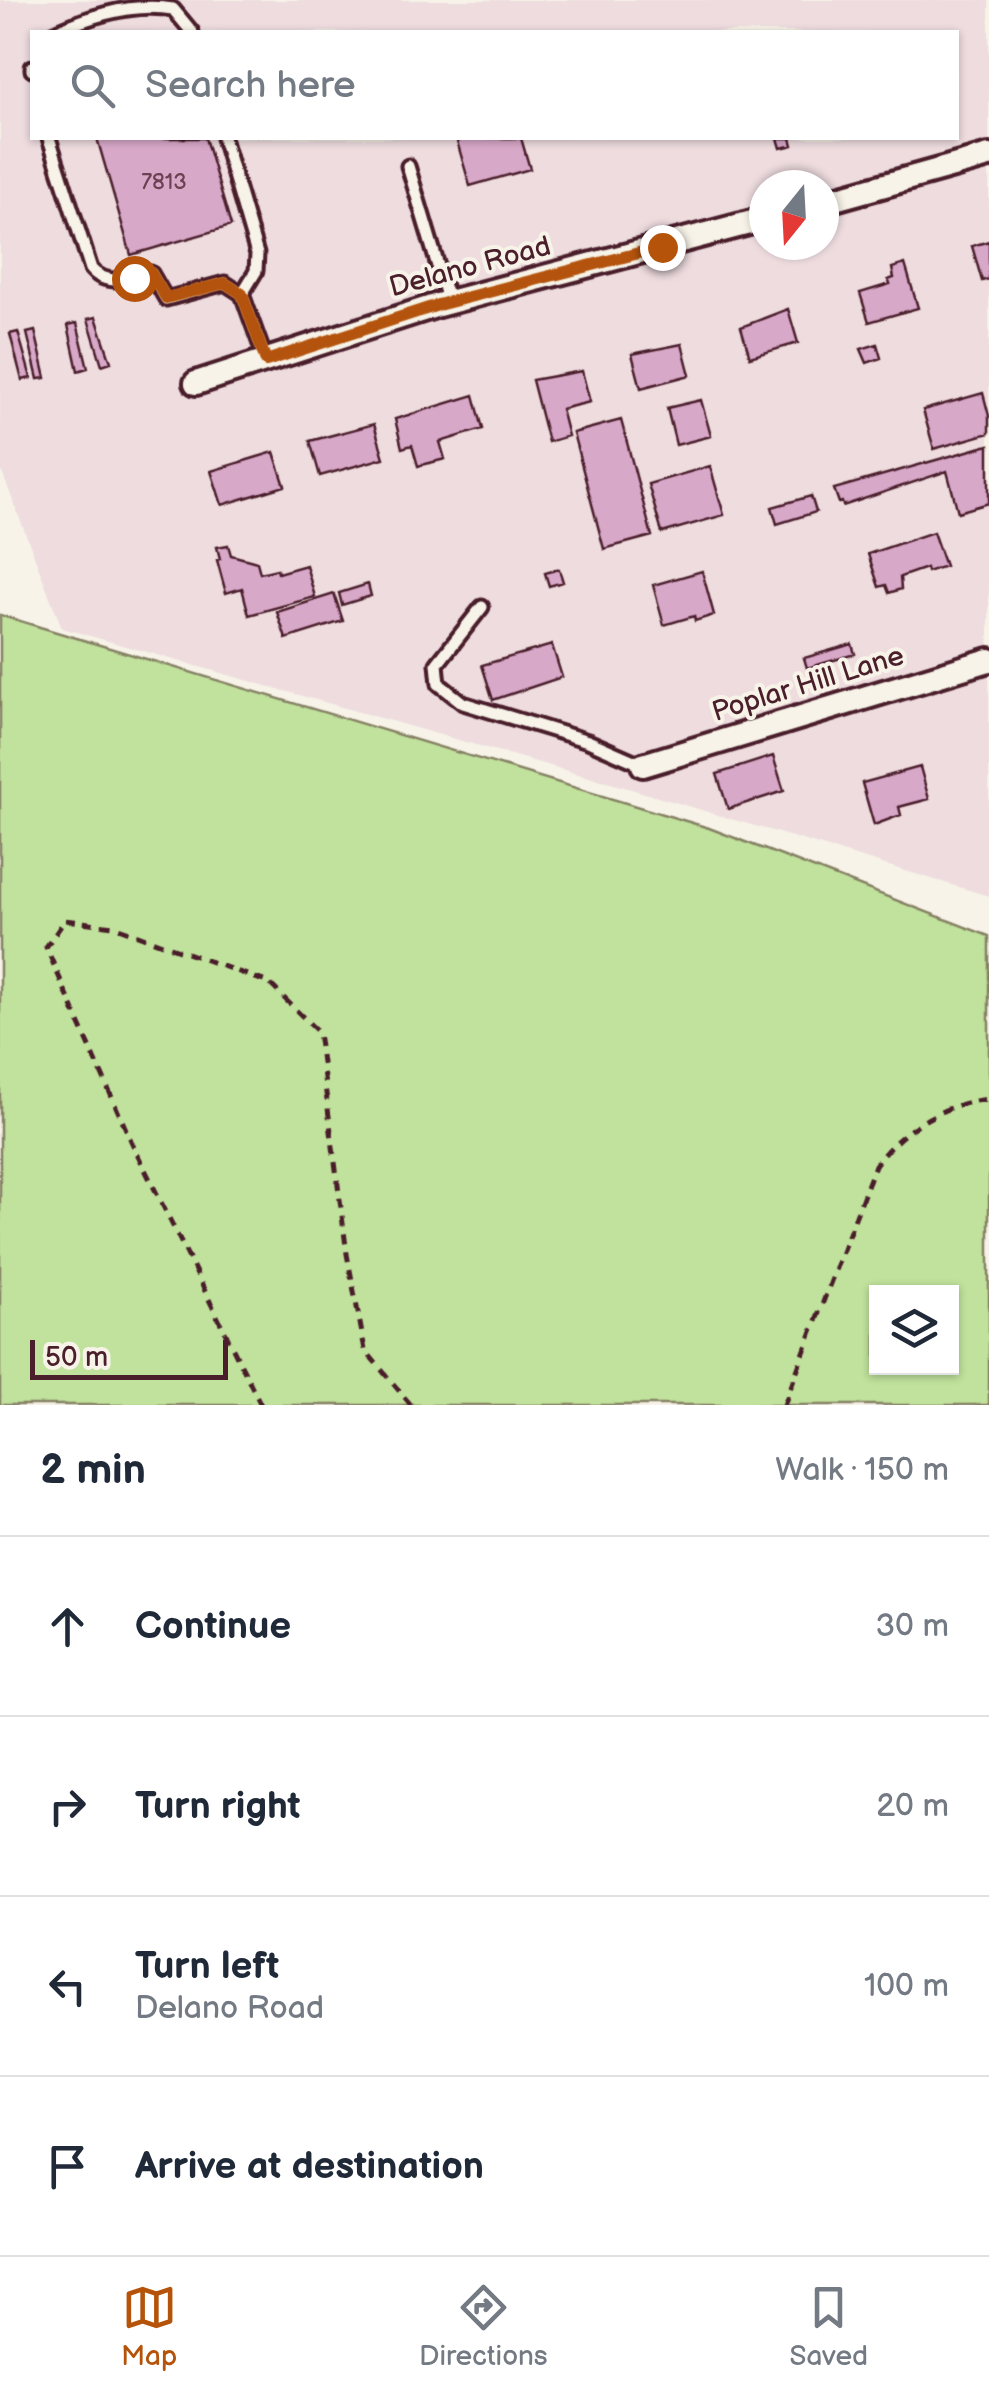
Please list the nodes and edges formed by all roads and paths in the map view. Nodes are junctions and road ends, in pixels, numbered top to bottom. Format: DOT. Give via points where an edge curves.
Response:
graph roads {
  1 [pos="61,30"];
  2 [pos="190,30"];
  3 [pos="50,140"];
  4 [pos="224,140"];
  5 [pos="989,156"];
  6 [pos="408,166"];
  7 [pos="839,198"];
  8 [pos="749,223"];
  9 [pos="242,294"];
  10 [pos="448,302"];
  11 [pos="266,361"];
  12 [pos="196,383"];
  13 [pos="482,607"];
  14 [pos="989,660"];
  15 [pos="644,764"];
  16 [pos="989,1100"];
  17 [pos="262,1405"];
  18 [pos="412,1405"];
  19 [pos="784,1405"];
  1 -- 2 [label="lane" via="145,4 173,9"];
  3 -- 9 [label="lane" via="98,277 151,273 166,298 225,283"];
  4 -- 9 [label="lane" via="257,254 256,271"];
  5 -- 7 [label="street"];
  6 -- 10 [label="lane"];
  8 -- 10 [label="street, Delano Road"];
  9 -- 11 [label="lane"];
  10 -- 11 [label="street, Delano Road"];
  11 -- 12 [label="street, Delano Road"];
  13 -- 15 [label="lane" via="437,664 439,684 462,702"];
  14 -- 15 [label="street, Poplar Hill Lane"];
  16 -- 19 [label="path" via="928,1119 900,1136 875,1164"];
  17 -- 18 [label="path" via="132,1143 46,947 64,920 113,926 270,983 318,1032 346,1254 366,1350"];
}
